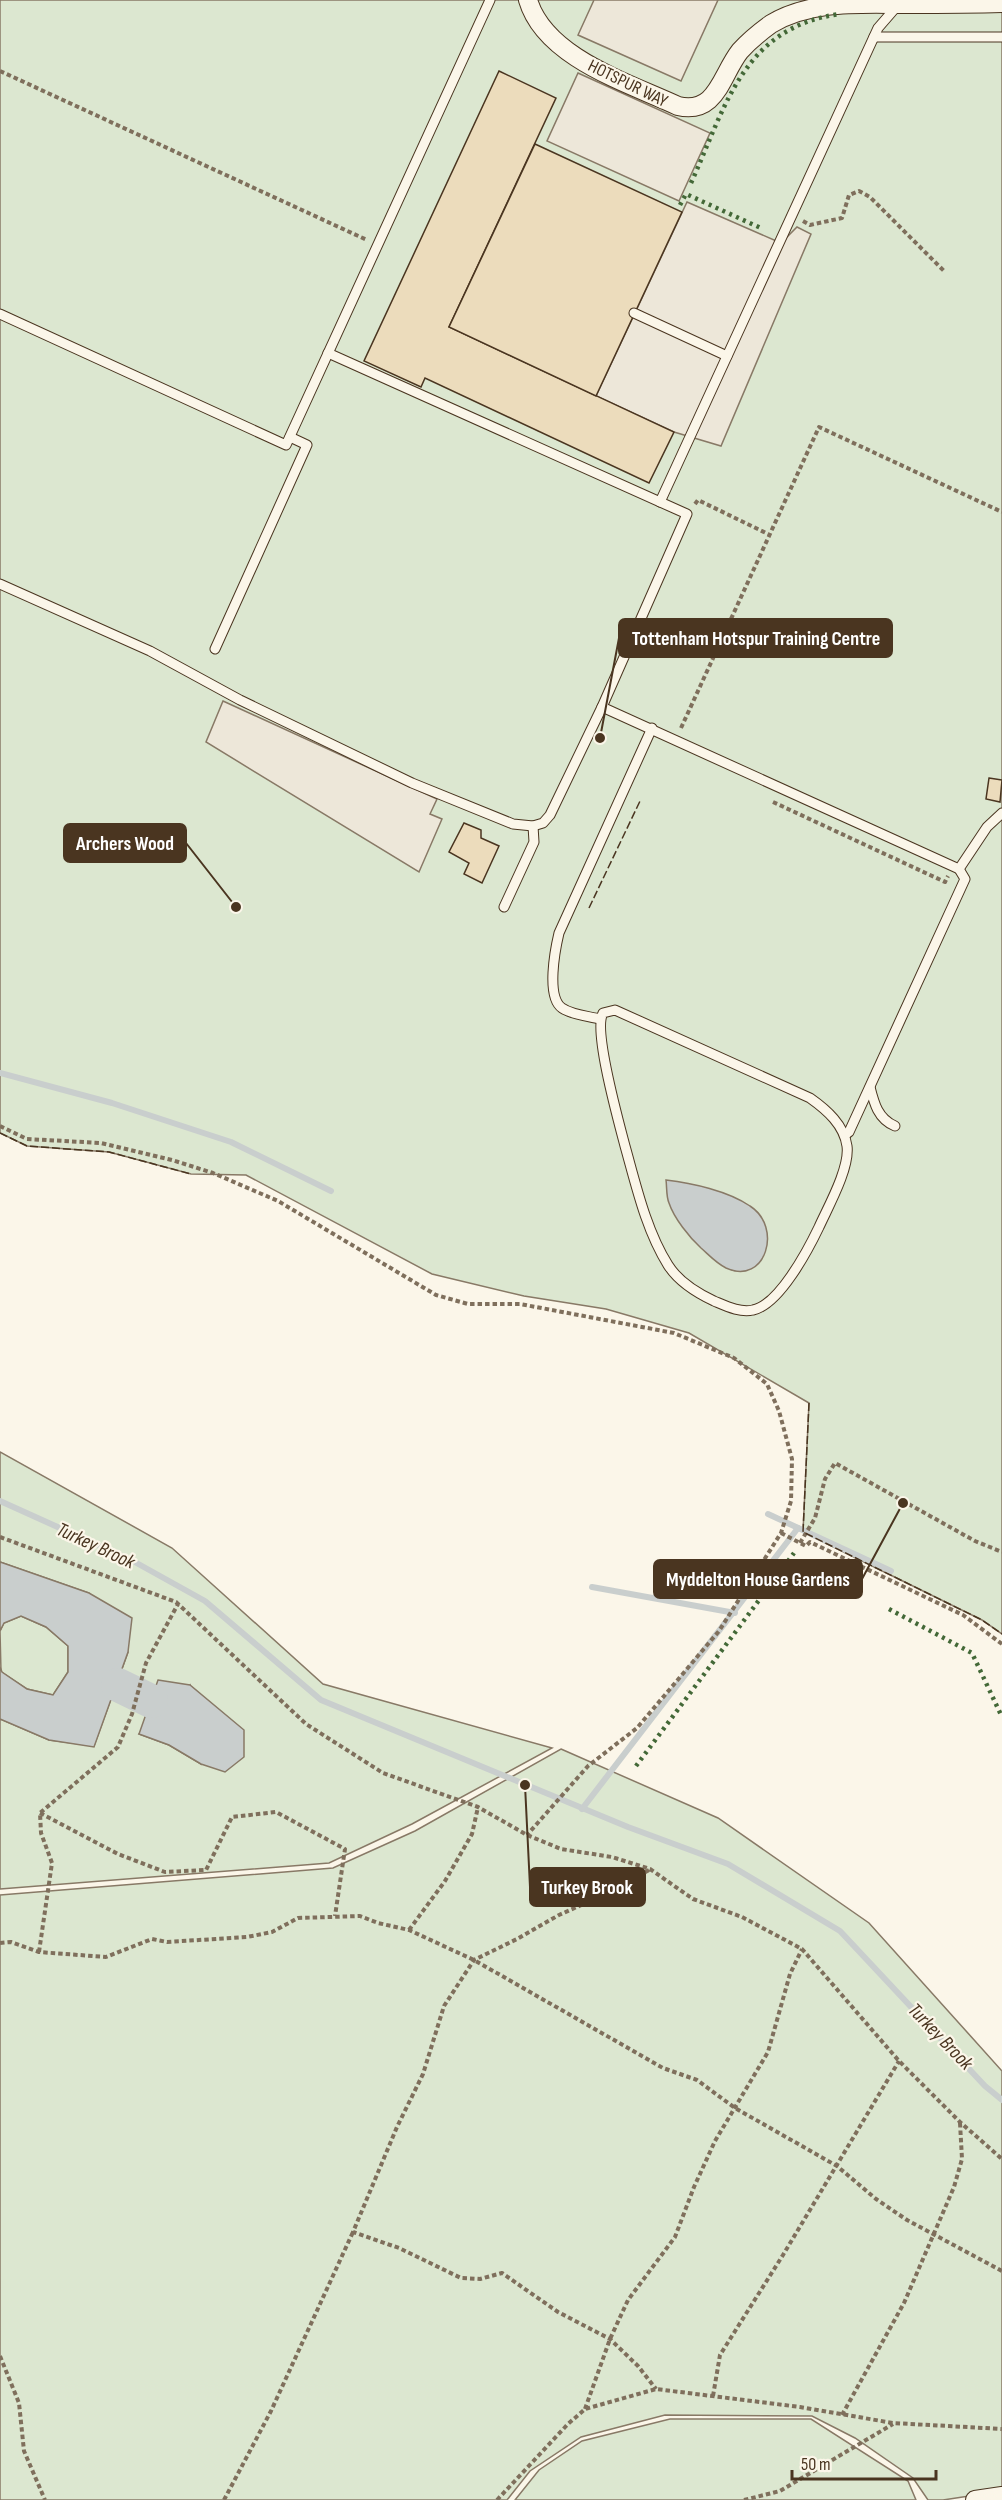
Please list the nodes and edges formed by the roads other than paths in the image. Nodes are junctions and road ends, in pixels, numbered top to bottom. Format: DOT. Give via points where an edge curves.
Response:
graph roads {
  1 [pos="490,0"];
  2 [pos="528,0"];
  3 [pos="1002,3"];
  4 [pos="900,4"];
  5 [pos="1002,36"];
  6 [pos="874,37"];
  7 [pos="634,313"];
  8 [pos="0,314"];
  9 [pos="328,353"];
  10 [pos="727,356"];
  11 [pos="290,437"];
  12 [pos="660,502"];
  13 [pos="0,584"];
  14 [pos="215,649"];
  15 [pos="602,707"];
  16 [pos="652,728"];
  17 [pos="1002,813"];
  18 [pos="533,826"];
  19 [pos="956,868"];
  20 [pos="504,907"];
  21 [pos="600,1019"];
  22 [pos="870,1087"];
  23 [pos="895,1126"];
  24 [pos="845,1135"];
  25 [pos="1002,2496"];
  26 [pos="975,2500"];
  1 -- 9 [label="lane"];
  2 -- 4 [label="street, HOTSPUR WAY" via="544,31 583,62 690,109 710,100 752,39 791,14 817,6"];
  3 -- 4 [label="street, HOTSPUR WAY"];
  4 -- 6 [label="lane"];
  5 -- 6 [label="lane"];
  6 -- 10 [label="lane"];
  7 -- 10 [label="lane"];
  8 -- 11 [label="lane" via="286,445"];
  9 -- 11 [label="lane"];
  9 -- 12 [label="lane"];
  10 -- 12 [label="lane"];
  11 -- 14 [label="lane" via="307,445"];
  12 -- 15 [label="lane" via="687,514"];
  13 -- 18 [label="lane" via="150,651 240,700 412,783 513,825"];
  15 -- 16 [label="lane"];
  15 -- 18 [label="lane" via="550,815"];
  16 -- 19 [label="lane"];
  16 -- 21 [label="lane" via="557,944 553,985 558,1004 564,1010"];
  17 -- 19 [label="lane"];
  18 -- 20 [label="lane" via="534,843"];
  19 -- 22 [label="lane" via="965,879"];
  21 -- 24 [label="lane" via="608,1011 621,1012 810,1098 836,1120"];
  21 -- 24 [label="lane" via="622,1135 649,1223 669,1267 693,1289 729,1308 745,1311 764,1306 774,1298 805,1252 834,1196 848,1149"];
  22 -- 23 [label="lane" via="880,1115"];
  22 -- 24 [label="lane"];
  25 -- 26 [label="street"];
}
